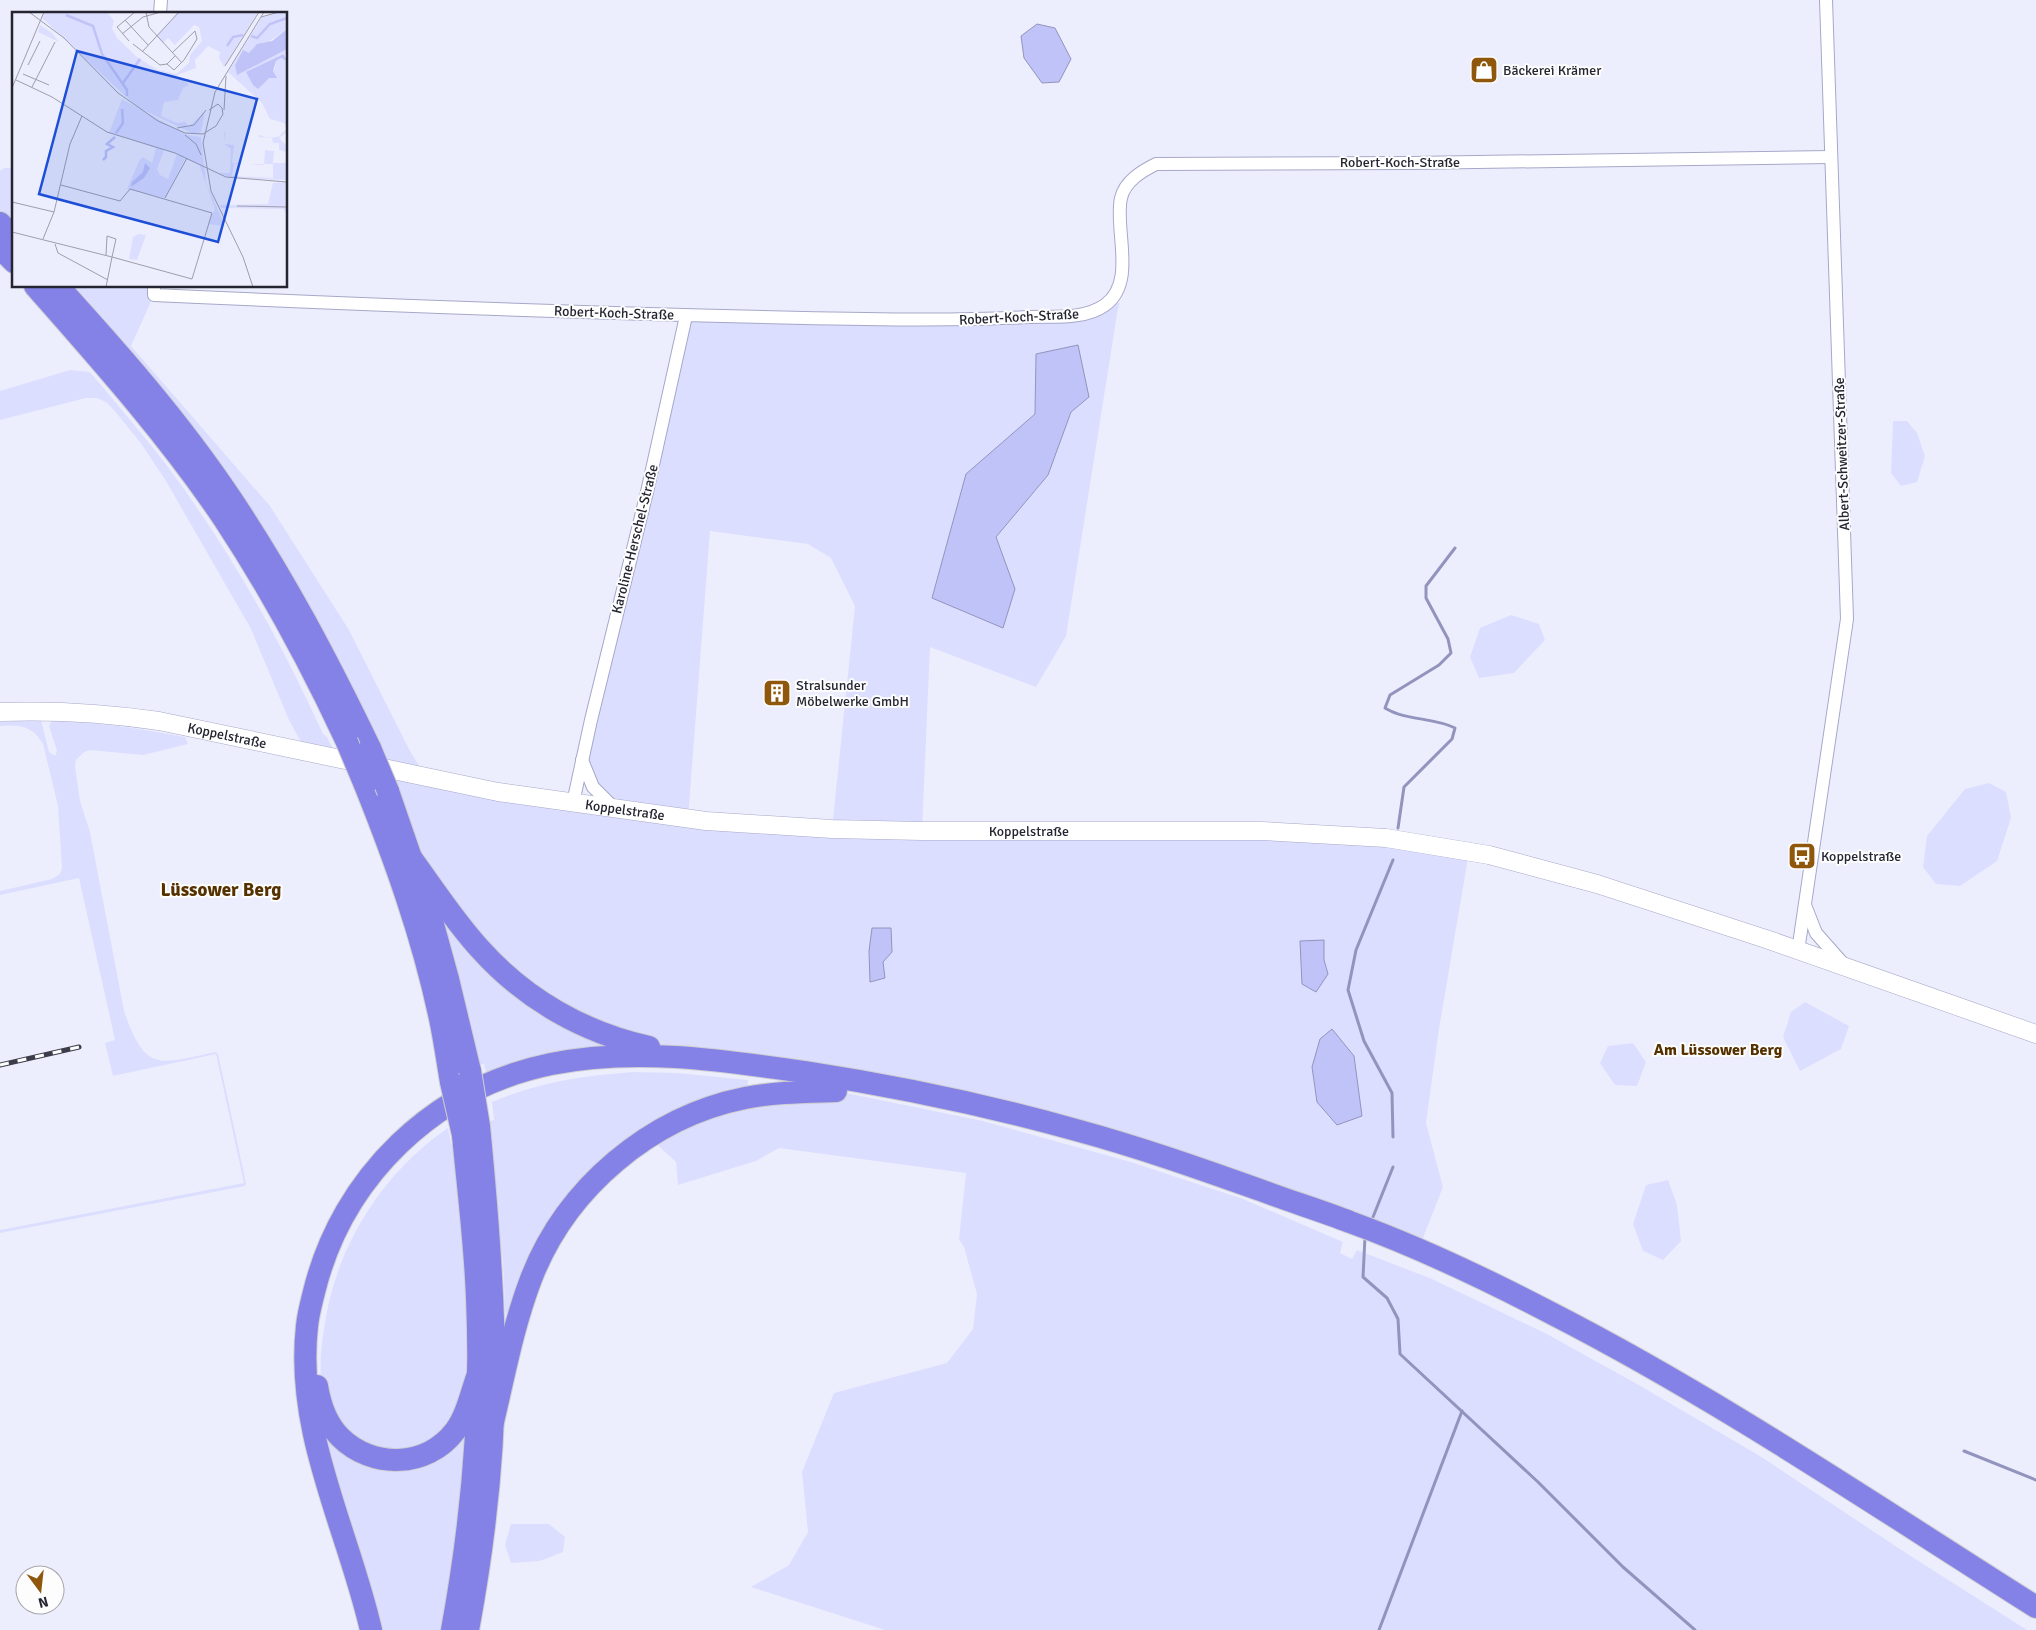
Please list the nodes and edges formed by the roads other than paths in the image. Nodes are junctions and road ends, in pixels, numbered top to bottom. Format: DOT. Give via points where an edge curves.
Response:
graph roads {
  1 [pos="1826,0"];
  2 [pos="1830,157"];
  3 [pos="0,223"];
  4 [pos="12,236"];
  5 [pos="0,248"];
  6 [pos="12,260"];
  7 [pos="37,288"];
  8 [pos="60,288"];
  9 [pos="154,291"];
  10 [pos="686,316"];
  11 [pos="0,712"];
  12 [pos="582,760"];
  13 [pos="573,803"];
  14 [pos="615,809"];
  15 [pos="412,859"];
  16 [pos="1805,905"];
  17 [pos="1798,951"];
  18 [pos="1846,967"];
  19 [pos="2036,1034"];
  20 [pos="736,1063"];
  21 [pos="460,1077"];
  22 [pos="836,1091"];
  23 [pos="471,1130"];
  24 [pos="1349,1229"];
  25 [pos="1386,1244"];
  26 [pos="478,1374"];
  27 [pos="492,1426"];
  28 [pos="2036,1607"];
  29 [pos="2036,1624"];
  30 [pos="371,1630"];
  31 [pos="452,1630"];
  32 [pos="468,1630"];
  1 -- 2 [label="street, Albert-Schweitzer-Straße"];
  2 -- 10 [label="street, Robert-Koch-Straße" via="1156,164 1129,183 1121,197 1123,276 1116,291 1106,304 1083,314 937,320"];
  2 -- 16 [label="street, Albert-Schweitzer-Straße" via="1847,618"];
  3 -- 4 [label="highway"];
  5 -- 6 [label="highway"];
  7 -- 21 [label="highway, bridge" via="146,414 224,520 292,631 347,742 396,863"];
  8 -- 15 [label="highway, bridge" via="152,392 230,496 261,544 316,637 370,748"];
  9 -- 10 [label="street, Robert-Koch-Straße"];
  10 -- 12 [label="street, Karoline-Herschel-Straße"];
  11 -- 13 [label="street, Koppelstraße" via="104,713 159,721 481,789"];
  12 -- 13 [label="street, Karoline-Herschel-Straße"];
  12 -- 14 [label="street" via="593,787"];
  13 -- 14 [label="street, Koppelstraße"];
  14 -- 17 [label="street, Koppelstraße" via="706,821 832,829 1262,832 1386,838 1489,855 1597,884"];
  15 -- 20 [label="highway" via="480,950 540,1001 599,1033 627,1042"];
  15 -- 21 [label="highway" via="448,979"];
  16 -- 17 [label="street, Albert-Schweitzer-Straße"];
  16 -- 18 [label="street, Albert-Schweitzer-Straße" via="1816,933"];
  17 -- 18 [label="street, Koppelstraße"];
  18 -- 19 [label="street, Koppelstraße"];
  20 -- 24 [label="highway" via="837,1077 986,1107 1076,1130 1203,1170"];
  20 -- 30 [label="highway" via="623,1056 553,1063 524,1070 465,1094 434,1114 398,1144 360,1189 334,1234 319,1271 307,1320 306,1378 313,1434"];
  21 -- 23 [label="highway, bridge"];
  22 -- 24 [label="highway" via="1058,1140"];
  22 -- 26 [label="highway" via="780,1079 703,1069 665,1066 595,1069 527,1082 476,1104 441,1125 400,1162 368,1201 350,1232 326,1293 316,1370 319,1398 328,1420 350,1446 380,1459 407,1460 430,1452 454,1432 463,1418"];
  22 -- 27 [label="highway" via="753,1096 696,1113 644,1140 595,1180 563,1219 531,1278 516,1325"];
  23 -- 26 [label="highway"];
  23 -- 27 [label="highway" via="490,1235 494,1372"];
  24 -- 25 [label="highway"];
  25 -- 28 [label="highway" via="1549,1312 1654,1368"];
  25 -- 29 [label="highway" via="1641,1378 1765,1452"];
  26 -- 31 [label="highway" via="468,1531"];
  27 -- 32 [label="highway" via="484,1532"];
}
